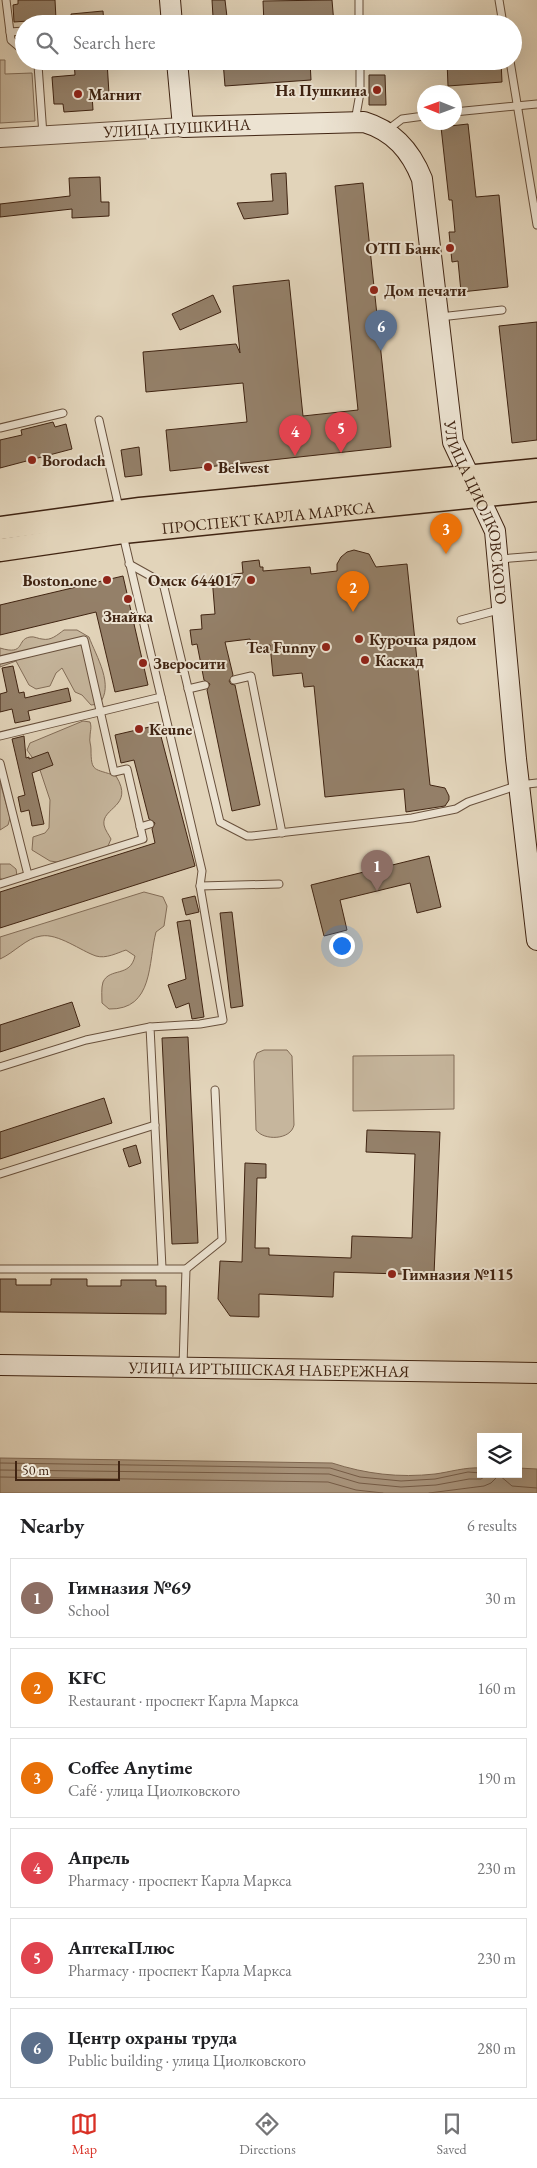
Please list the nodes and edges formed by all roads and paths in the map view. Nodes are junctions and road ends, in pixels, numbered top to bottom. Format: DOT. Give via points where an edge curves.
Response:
graph roads {
  1 [pos="6,0"];
  2 [pos="170,0"];
  3 [pos="359,0"];
  4 [pos="499,0"];
  5 [pos="4,10"];
  6 [pos="171,15"];
  7 [pos="359,15"];
  8 [pos="502,15"];
  9 [pos="10,32"];
  10 [pos="15,32"];
  11 [pos="15,44"];
  12 [pos="38,70"];
  13 [pos="177,70"];
  14 [pos="360,70"];
  15 [pos="511,70"];
  16 [pos="537,104"];
  17 [pos="517,108"];
  18 [pos="462,111"];
  19 [pos="417,117"];
  20 [pos="355,121"];
  21 [pos="183,127"];
  22 [pos="386,131"];
  23 [pos="43,136"];
  24 [pos="0,138"];
  25 [pos="537,225"];
  26 [pos="502,310"];
  27 [pos="439,317"];
  28 [pos="63,413"];
  29 [pos="99,420"];
  30 [pos="0,428"];
  31 [pos="537,470"];
  32 [pos="469,476"];
  33 [pos="537,490"];
  34 [pos="480,496"];
  35 [pos="122,522"];
  36 [pos="0,528"];
  37 [pos="0,550"];
  38 [pos="537,556"];
  39 [pos="498,559"];
  40 [pos="129,564"];
  41 [pos="502,609"];
  42 [pos="461,620"];
  43 [pos="0,660"];
  44 [pos="234,680"];
  45 [pos="206,685"];
  46 [pos="188,689"];
  47 [pos="161,697"];
  48 [pos="100,712"];
  49 [pos="0,736"];
  50 [pos="0,763"];
  51 [pos="528,784"];
  52 [pos="150,824"];
  53 [pos="140,827"];
  54 [pos="282,833"];
  55 [pos="28,875"];
  56 [pos="0,884"];
  57 [pos="279,884"];
  58 [pos="200,886"];
  59 [pos="537,940"];
  60 [pos="150,1027"];
  61 [pos="0,1067"];
  62 [pos="215,1090"];
  63 [pos="155,1125"];
  64 [pos="0,1174"];
  65 [pos="162,1268"];
  66 [pos="186,1269"];
  67 [pos="0,1270"];
  68 [pos="0,1365"];
  69 [pos="183,1368"];
  70 [pos="537,1373"];
  1 -- 5 [label="lane"];
  2 -- 6 [label="main road"];
  3 -- 7 [label="lane"];
  4 -- 8 [label="lane"];
  5 -- 9 [label="lane"];
  9 -- 10 [label="lane"];
  9 -- 11 [label="lane"];
  12 -- 23 [label="lane"];
  13 -- 21 [label="main road"];
  14 -- 20 [label="lane"];
  15 -- 17 [label="lane"];
  16 -- 17 [label="lane"];
  17 -- 18 [label="lane"];
  17 -- 25 [label="lane"];
  19 -- 22 [label="lane" via="402,119"];
  20 -- 21 [label="main road, УЛИЦА ПУШКИНА"];
  20 -- 22 [label="main road, УЛИЦА ЦИОЛКОВСКОГО"];
  21 -- 23 [label="street, УЛИЦА ПУШКИНА"];
  22 -- 27 [label="main road, УЛИЦА ЦИОЛКОВСКОГО" via="414,160 422,179"];
  23 -- 24 [label="street, УЛИЦА ПУШКИНА"];
  26 -- 27 [label="lane"];
  27 -- 32 [label="main road, УЛИЦА ЦИОЛКОВСКОГО" via="453,442"];
  28 -- 30 [label="lane"];
  29 -- 35 [label="lane"];
  31 -- 32 [label="main road, ПРОСПЕКТ КАРЛА МАРКСА"];
  32 -- 34 [label="main road, УЛИЦА ЦИОЛКОВСКОГО"];
  32 -- 35 [label="main road, ПРОСПЕКТ КАРЛА МАРКСА"];
  33 -- 34 [label="main road, ПРОСПЕКТ КАРЛА МАРКСА"];
  34 -- 35 [label="main road, ПРОСПЕКТ КАРЛА МАРКСА"];
  34 -- 39 [label="main road, УЛИЦА ЦИОЛКОВСКОГО" via="495,531"];
  35 -- 36 [label="main road, ПРОСПЕКТ КАРЛА МАРКСА"];
  35 -- 37 [label="main road, ПРОСПЕКТ КАРЛА МАРКСА"];
  35 -- 40 [label="lane"];
  38 -- 39 [label="lane"];
  39 -- 41 [label="main road, УЛИЦА ЦИОЛКОВСКОГО"];
  40 -- 46 [label="lane" via="163,583"];
  40 -- 47 [label="lane"];
  41 -- 42 [label="lane"];
  41 -- 51 [label="main road, УЛИЦА ЦИОЛКОВСКОГО"];
  43 -- 48 [label="lane" via="84,640"];
  44 -- 54 [label="lane" via="251,676"];
  45 -- 46 [label="lane"];
  46 -- 54 [label="lane" via="220,822 247,836"];
  47 -- 48 [label="lane"];
  47 -- 58 [label="lane" via="185,815 202,871"];
  48 -- 49 [label="lane"];
  48 -- 53 [label="lane" via="114,772 126,769"];
  50 -- 55 [label="lane"];
  51 -- 54 [label="lane" via="468,802 456,809 412,818"];
  51 -- 59 [label="main road, УЛИЦА ЦИОЛКОВСКОГО"];
  52 -- 53 [label="lane"];
  53 -- 55 [label="lane" via="143,838"];
  55 -- 56 [label="lane"];
  57 -- 58 [label="lane"];
  58 -- 60 [label="lane" via="223,1020"];
  60 -- 61 [label="lane" via="86,1040"];
  60 -- 63 [label="lane"];
  62 -- 66 [label="lane" via="222,1240"];
  63 -- 64 [label="lane"];
  63 -- 65 [label="lane"];
  65 -- 66 [label="lane"];
  65 -- 67 [label="lane"];
  66 -- 69 [label="lane"];
  68 -- 69 [label="main road, УЛИЦА ИРТЫШСКАЯ НАБЕРЕЖНАЯ"];
  69 -- 70 [label="main road, УЛИЦА ИРТЫШСКАЯ НАБЕРЕЖНАЯ"];
}
